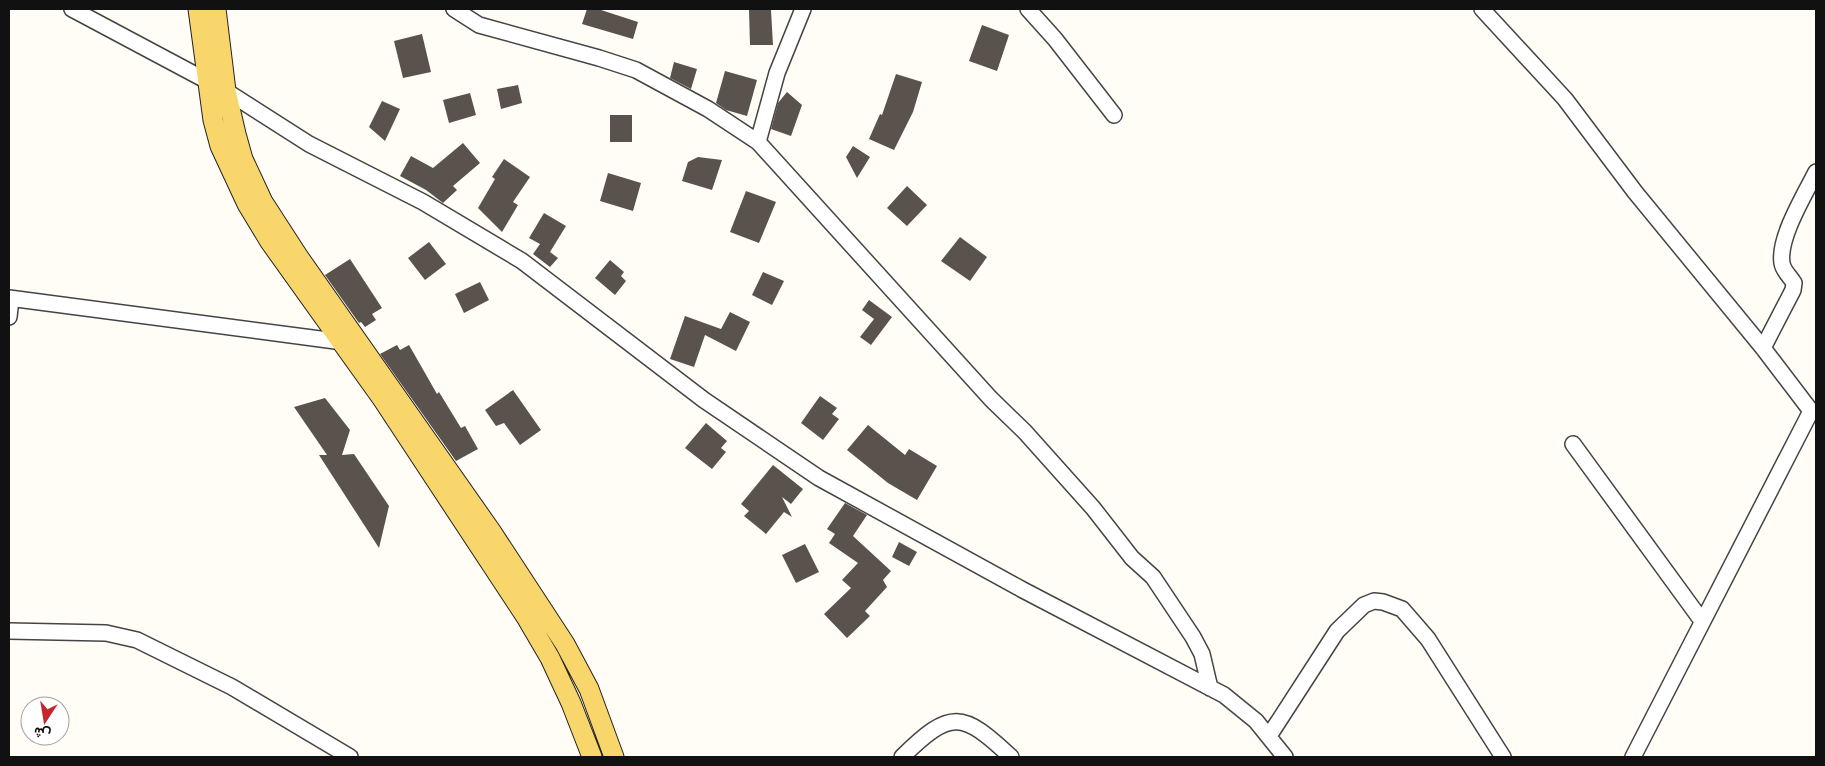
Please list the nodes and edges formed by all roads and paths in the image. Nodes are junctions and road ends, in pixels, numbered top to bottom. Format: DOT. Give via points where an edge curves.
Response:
graph roads {
  1 [pos="72,9"];
  2 [pos="198,9"];
  3 [pos="216,9"];
  4 [pos="454,9"];
  5 [pos="804,9"];
  6 [pos="1028,9"];
  7 [pos="1482,9"];
  8 [pos="209,82"];
  9 [pos="226,91"];
  10 [pos="1114,115"];
  11 [pos="758,142"];
  12 [pos="1816,172"];
  13 [pos="10,299"];
  14 [pos="9,317"];
  15 [pos="343,342"];
  16 [pos="1763,348"];
  17 [pos="1814,413"];
  18 [pos="1573,444"];
  19 [pos="1702,621"];
  20 [pos="9,631"];
  21 [pos="1210,688"];
  22 [pos="1269,736"];
  23 [pos="1281,755"];
  24 [pos="350,757"];
  25 [pos="592,757"];
  26 [pos="614,757"];
  27 [pos="902,757"];
  28 [pos="1011,757"];
  29 [pos="1503,757"];
  30 [pos="1633,757"];
  1 -- 8 [label="street"];
  2 -- 8 [label="main road"];
  3 -- 9 [label="main road"];
  4 -- 11 [label="street" via="479,25 636,70 708,109"];
  5 -- 11 [label="street" via="777,72"];
  6 -- 10 [label="street"];
  7 -- 16 [label="street" via="1565,99 1635,192"];
  8 -- 9 [label="street"];
  8 -- 15 [label="main road" via="220,146 247,204 270,242"];
  9 -- 21 [label="street" via="309,144 423,202 522,261 704,400 818,478"];
  9 -- 26 [label="main road" via="243,159 263,202 561,637 589,689"];
  11 -- 21 [label="street" via="1075,487 1132,558 1153,577 1202,654"];
  12 -- 16 [label="street" via="1794,217 1782,256 1782,264 1794,286"];
  13 -- 14 [label="street"];
  13 -- 15 [label="street"];
  15 -- 25 [label="main road" via="526,617 550,658"];
  16 -- 17 [label="street"];
  17 -- 19 [label="street"];
  18 -- 19 [label="street"];
  19 -- 30 [label="street"];
  20 -- 24 [label="street" via="106,634 137,640 232,687"];
  21 -- 22 [label="street" via="1242,708"];
  22 -- 23 [label="street"];
  22 -- 29 [label="street" via="1337,631 1364,605 1374,601 1402,610 1428,639"];
  27 -- 28 [label="street" via="935,728 952,722 978,728"];
}
